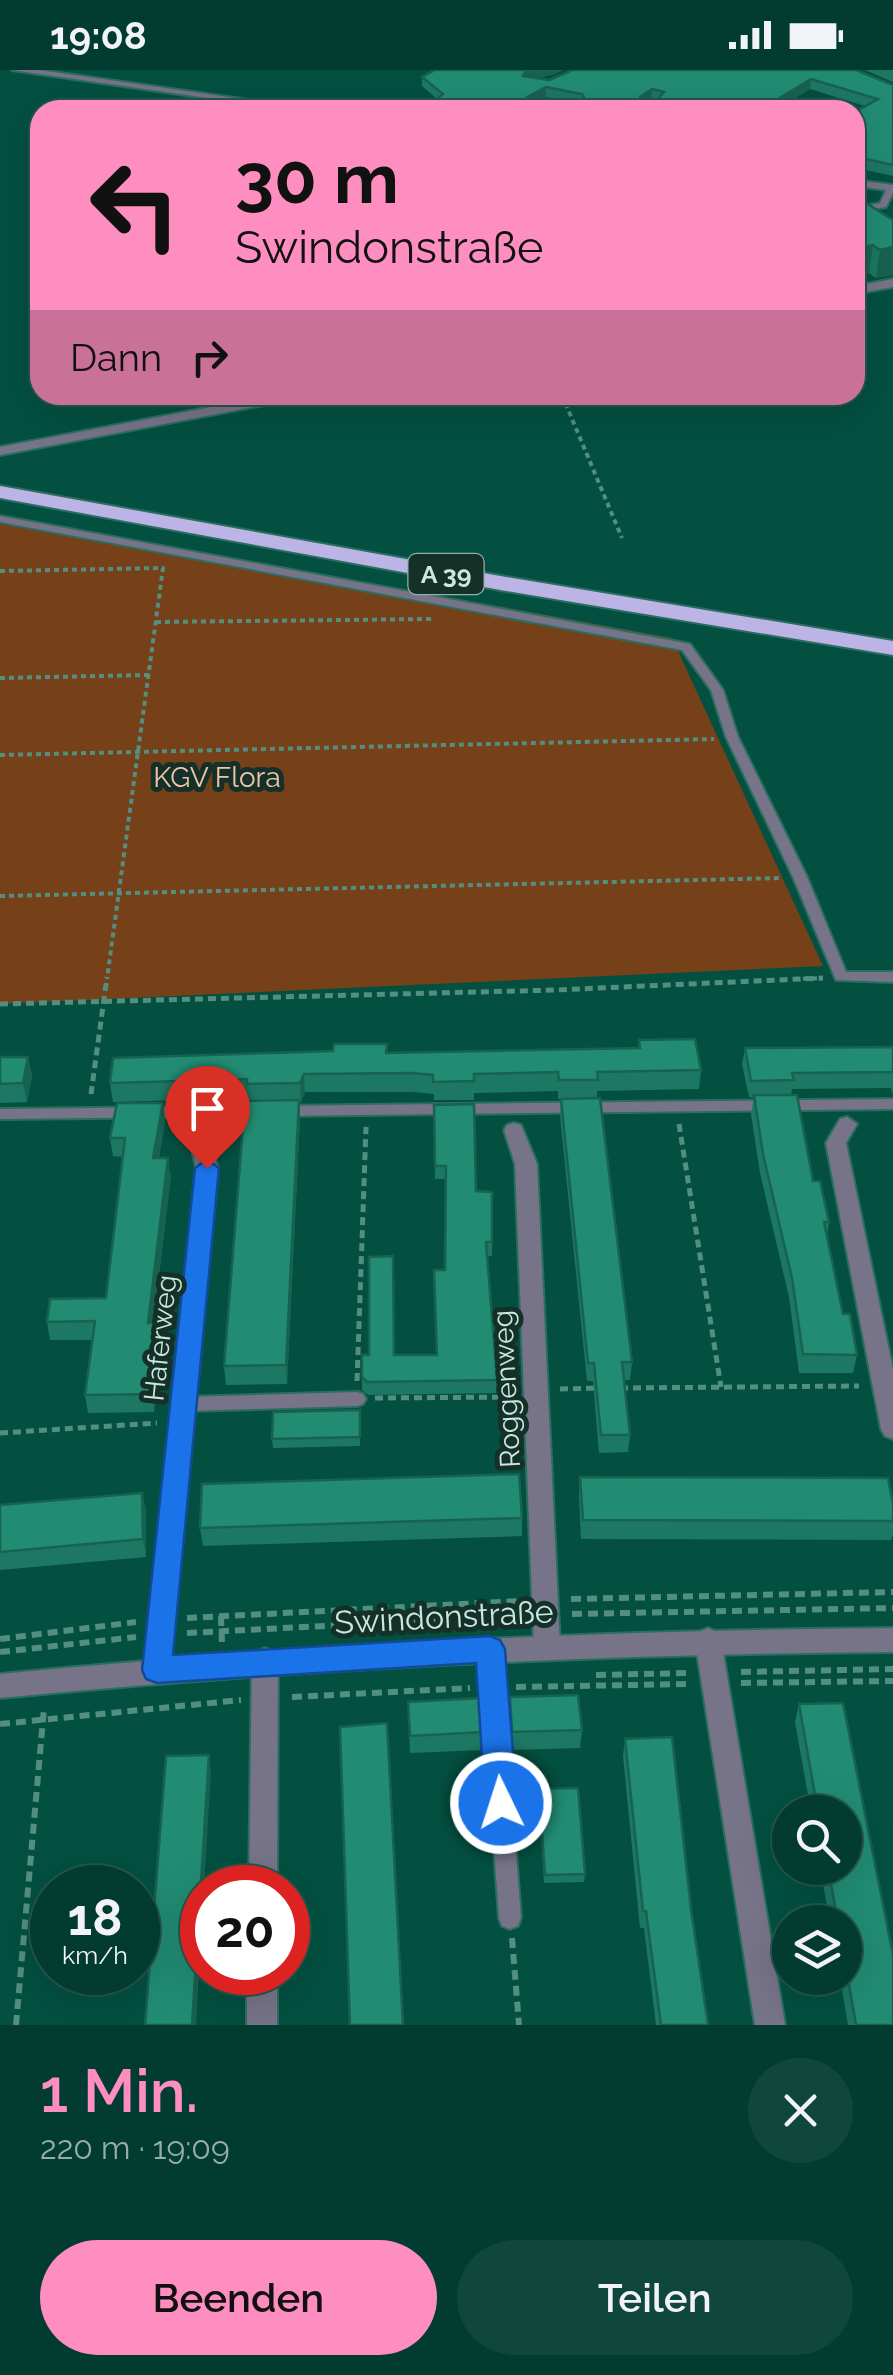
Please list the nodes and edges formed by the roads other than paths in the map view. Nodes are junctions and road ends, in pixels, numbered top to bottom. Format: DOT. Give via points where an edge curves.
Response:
graph roads {
  1 [pos="17,70"];
  2 [pos="239,100"];
  3 [pos="865,184"];
  4 [pos="892,188"];
  5 [pos="865,208"];
  6 [pos="865,216"];
  7 [pos="868,218"];
  8 [pos="893,283"];
  9 [pos="865,288"];
  10 [pos="243,405"];
  11 [pos="0,451"];
  12 [pos="0,475"];
  13 [pos="0,492"];
  14 [pos="0,519"];
  15 [pos="893,630"];
  16 [pos="893,648"];
  17 [pos="893,977"];
  18 [pos="893,1104"];
  19 [pos="0,1114"];
  20 [pos="844,1114"];
  21 [pos="513,1120"];
  22 [pos="201,1122"];
  23 [pos="357,1399"];
  24 [pos="182,1412"];
  25 [pos="893,1429"];
  26 [pos="708,1640"];
  27 [pos="893,1640"];
  28 [pos="547,1647"];
  29 [pos="157,1670"];
  30 [pos="491,1671"];
  31 [pos="265,1682"];
  32 [pos="0,1686"];
  33 [pos="263,1865"];
  34 [pos="510,1918"];
  35 [pos="262,1995"];
  36 [pos="262,2025"];
  37 [pos="770,2025"];
  1 -- 2 [label="street"];
  3 -- 4 [label="street"];
  4 -- 5 [label="lane" via="883,205"];
  6 -- 7 [label="lane"];
  8 -- 9 [label="street"];
  10 -- 11 [label="street"];
  12 -- 15 [label="highway, A 39"];
  13 -- 16 [label="highway, A 39"];
  14 -- 17 [label="lane" via="686,647 718,690 732,738 841,977"];
  18 -- 20 [label="lane"];
  19 -- 22 [label="lane" via="88,1112"];
  20 -- 21 [label="lane" via="676,1108"];
  20 -- 25 [label="street" via="836,1142"];
  21 -- 22 [label="lane" via="366,1108"];
  21 -- 28 [label="street, Roggenweg" via="526,1164"];
  22 -- 24 [label="street, Haferweg" via="207,1168"];
  23 -- 24 [label="lane"];
  24 -- 29 [label="street, Haferweg"];
  26 -- 27 [label="street, Swindonstraße"];
  26 -- 28 [label="street, Swindonstraße"];
  26 -- 37 [label="street"];
  28 -- 30 [label="street, Swindonstraße"];
  29 -- 31 [label="street, Swindonstraße"];
  29 -- 32 [label="street, Swindonstraße"];
  30 -- 31 [label="street, Swindonstraße"];
  30 -- 34 [label="lane"];
  31 -- 33 [label="street"];
  35 -- 36 [label="street"];
}
